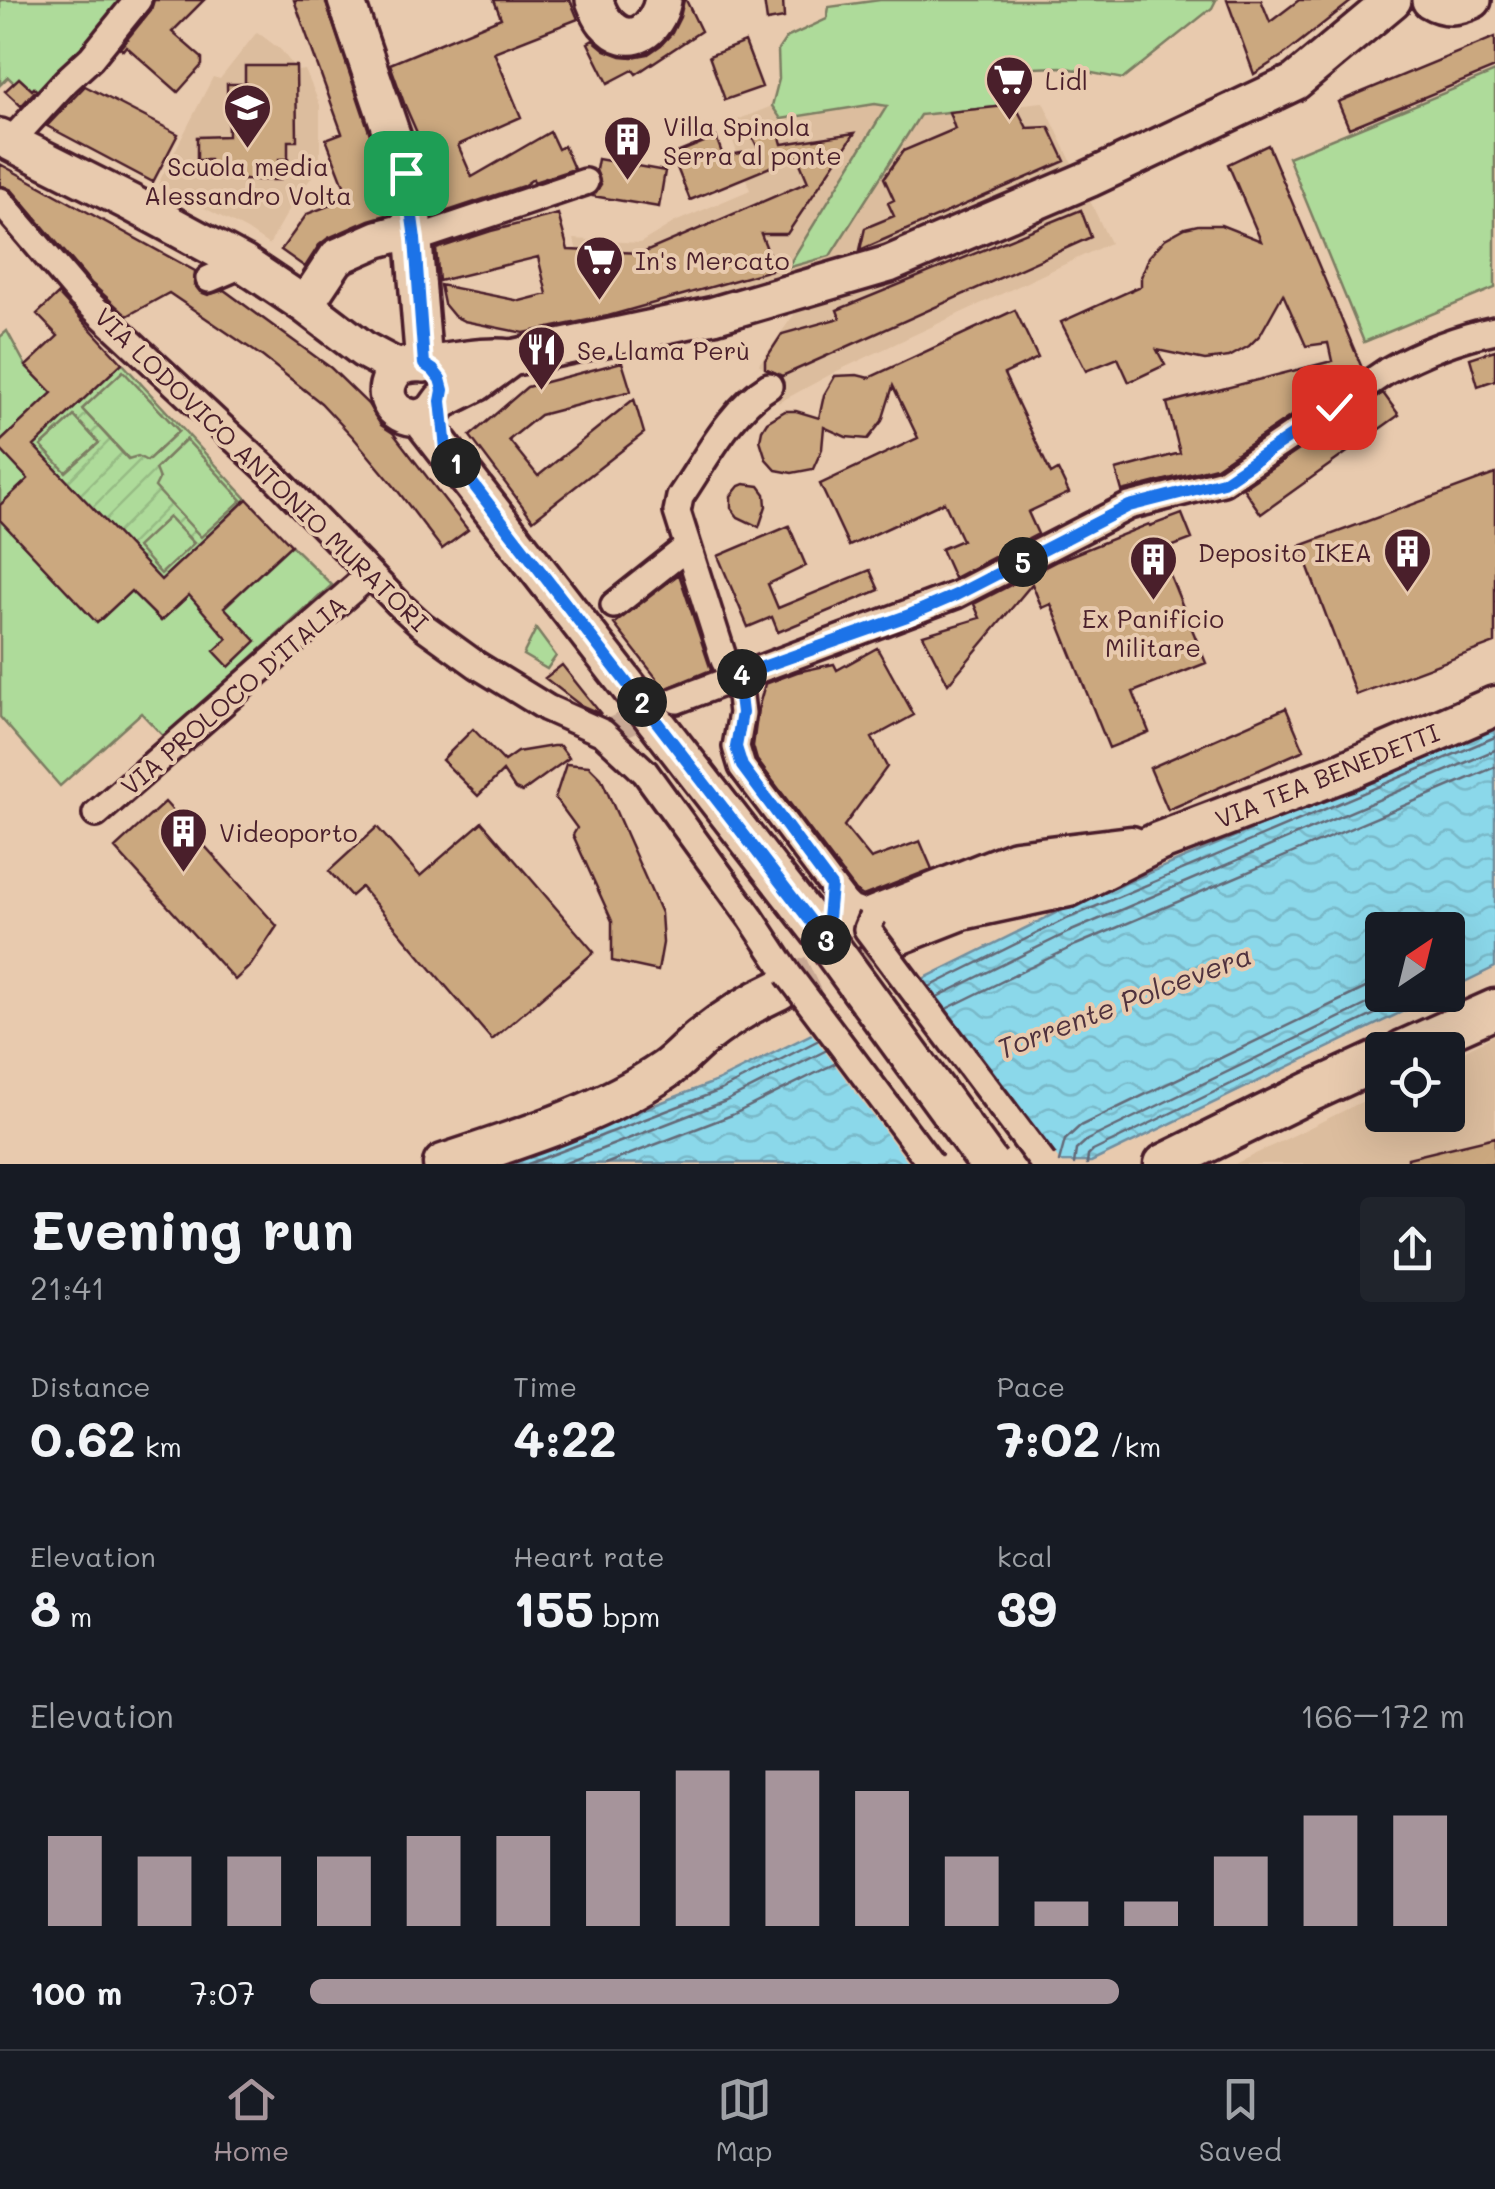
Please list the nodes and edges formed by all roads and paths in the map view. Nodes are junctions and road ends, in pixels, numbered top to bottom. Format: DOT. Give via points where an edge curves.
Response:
graph roads {
  1 [pos="138,0"];
  2 [pos="346,0"];
  3 [pos="594,0"];
  4 [pos="663,0"];
  5 [pos="1393,0"];
  6 [pos="1430,0"];
  7 [pos="1473,0"];
  8 [pos="5,140"];
  9 [pos="586,182"];
  10 [pos="0,201"];
  11 [pos="414,230"];
  12 [pos="244,264"];
  13 [pos="210,279"];
  14 [pos="305,305"];
  15 [pos="1495,330"];
  16 [pos="494,366"];
  17 [pos="403,372"];
  18 [pos="770,386"];
  19 [pos="431,409"];
  20 [pos="687,546"];
  21 [pos="369,575"];
  22 [pos="614,605"];
  23 [pos="734,677"];
  24 [pos="677,700"];
  25 [pos="1495,706"];
  26 [pos="96,814"];
  27 [pos="831,886"];
  28 [pos="880,928"];
  29 [pos="826,941"];
  30 [pos="784,982"];
  31 [pos="1495,1009"];
  32 [pos="1444,1032"];
  33 [pos="1365,1067"];
  34 [pos="1224,1134"];
  35 [pos="443,1164"];
  36 [pos="931,1164"];
  37 [pos="989,1164"];
  38 [pos="1044,1164"];
  39 [pos="1164,1164"];
  40 [pos="1190,1164"];
  1 -- 8 [label="street" via="90,58"];
  2 -- 11 [label="main road" via="406,173"];
  3 -- 4 [label="main road" via="607,24 636,36 659,17"];
  5 -- 16 [label="main road" via="1295,82 889,264 714,315"];
  6 -- 7 [label="main road" via="1448,7"];
  8 -- 12 [label="main road"];
  9 -- 11 [label="street"];
  10 -- 21 [label="street, VIA LODOVICO ANTONIO MURATORI" via="80,295 272,474"];
  11 -- 14 [label="main road" via="338,257"];
  11 -- 17 [label="main road"];
  12 -- 13 [label="street"];
  12 -- 14 [label="main road"];
  14 -- 17 [label="main road"];
  15 -- 23 [label="street" via="1411,358 1223,482 1129,506 956,595"];
  16 -- 17 [label="main road"];
  16 -- 19 [label="main road"];
  17 -- 19 [label="main road" via="433,370 440,379 443,390"];
  17 -- 19 [label="main road" via="387,394 391,405 409,418"];
  18 -- 20 [label="street" via="742,409 680,497 677,512"];
  19 -- 29 [label="main road" via="446,449"];
  20 -- 22 [label="street"];
  20 -- 23 [label="street"];
  21 -- 26 [label="street, VIA PROLOCO D'ITALIA"];
  21 -- 30 [label="street, VIA LODOVICO ANTONIO MURATORI" via="477,665 548,708 608,731 750,918"];
  23 -- 24 [label="street"];
  23 -- 27 [label="street" via="742,766"];
  25 -- 28 [label="main road, VIA TEA BENEDETTI" via="1158,842 1016,860"];
  27 -- 28 [label="street"];
  27 -- 29 [label="street"];
  28 -- 29 [label="main road, VIA TEA BENEDETTI"];
  28 -- 38 [label="street, bridge" via="866,929"];
  29 -- 37 [label="main road, bridge"];
  30 -- 35 [label="main road" via="666,1069 606,1102"];
  30 -- 36 [label="street, VIA LODOVICO ANTONIO MURATORI, bridge"];
  31 -- 32 [label="main road"];
  33 -- 34 [label="main road"];
  34 -- 39 [label="main road"];
  34 -- 40 [label="main road"];
}
